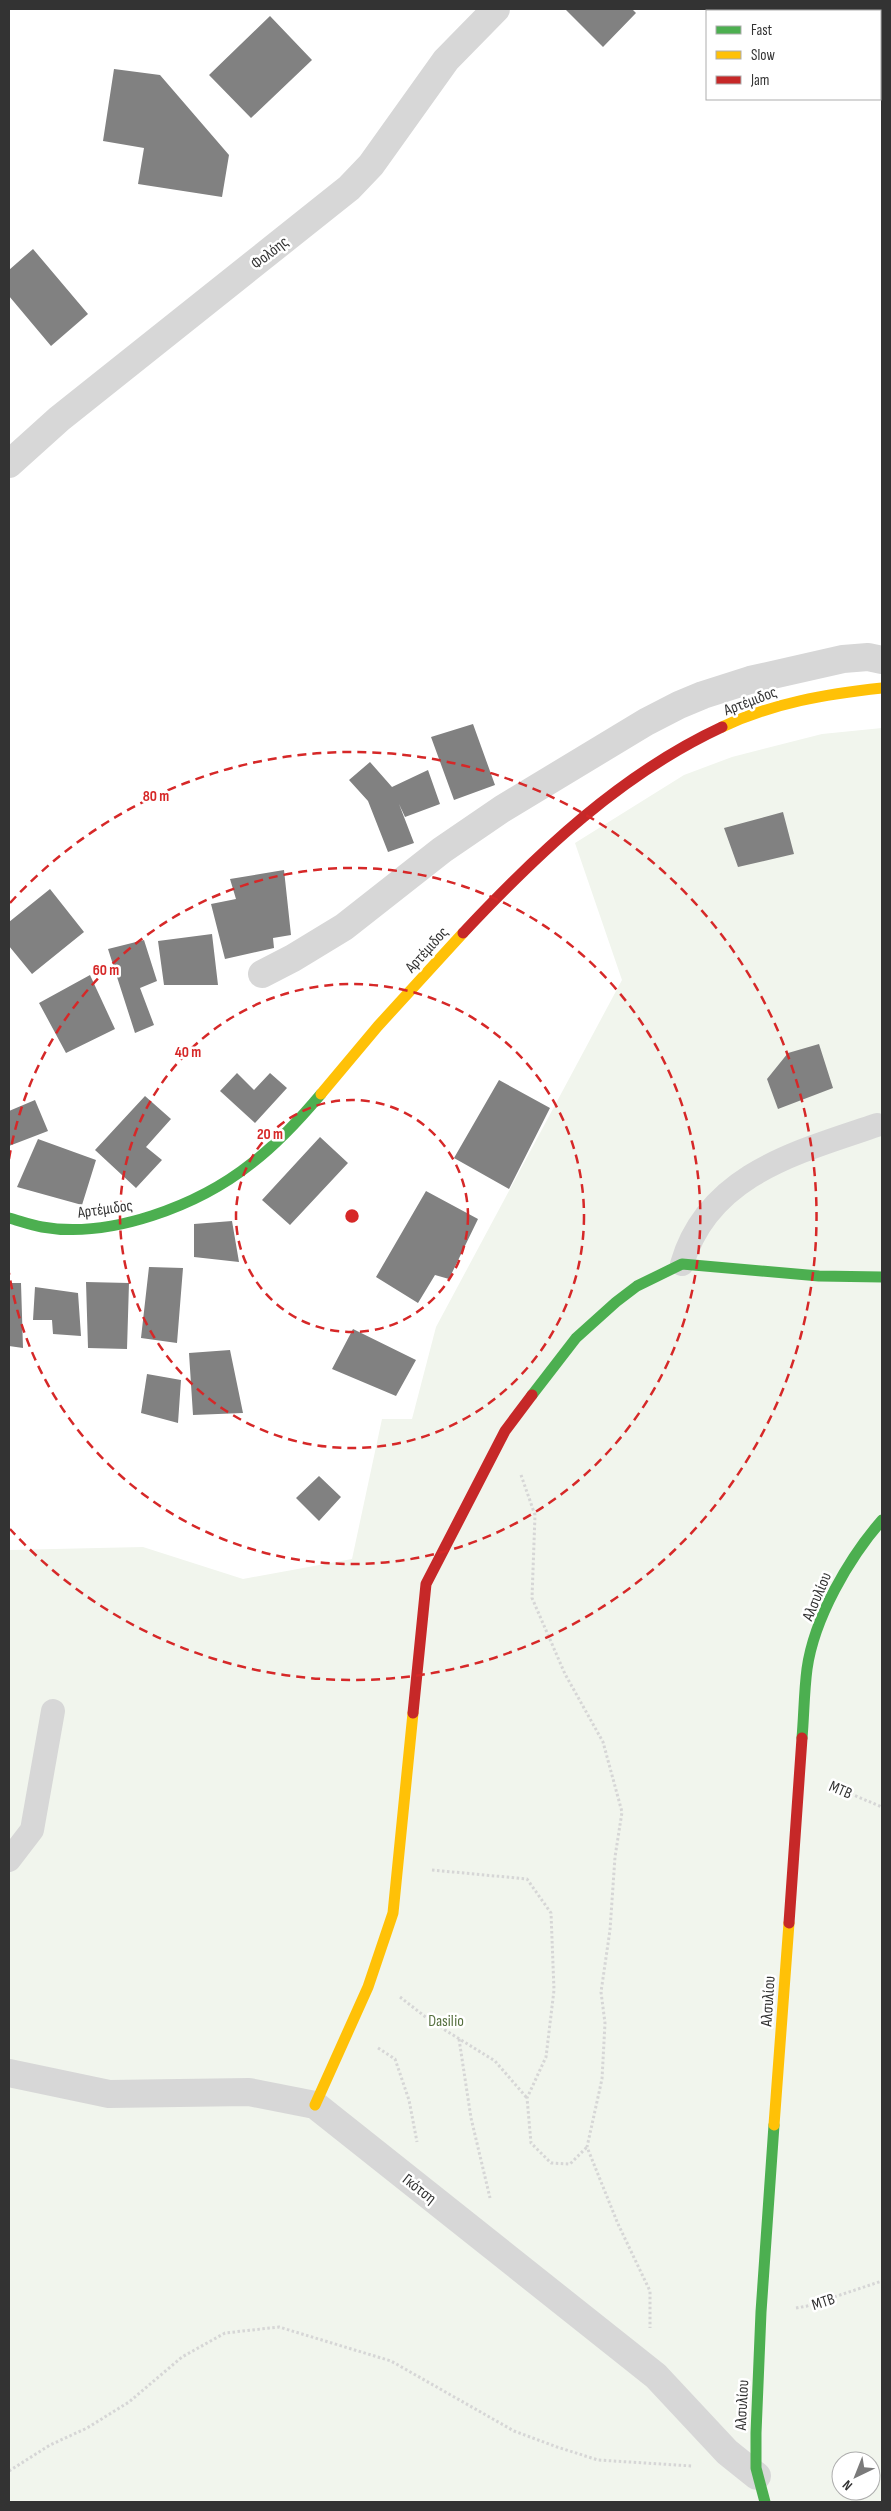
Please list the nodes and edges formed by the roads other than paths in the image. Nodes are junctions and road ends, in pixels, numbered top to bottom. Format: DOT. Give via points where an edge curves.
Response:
graph roads {
  1 [pos="496,9"];
  2 [pos="9,464"];
  3 [pos="882,660"];
  4 [pos="882,688"];
  5 [pos="262,974"];
  6 [pos="877,1125"];
  7 [pos="9,1218"];
  8 [pos="682,1264"];
  9 [pos="882,1278"];
  10 [pos="882,1520"];
  11 [pos="53,1711"];
  12 [pos="9,1860"];
  13 [pos="9,2073"];
  14 [pos="316,2105"];
  15 [pos="757,2476"];
  16 [pos="765,2502"];
  1 -- 2 [label="street, Φολόης" via="446,60 371,165 349,188 59,419"];
  3 -- 5 [label="street" via="868,657 842,659 750,680 679,704 502,809 442,850 344,927"];
  4 -- 7 [label="street, Αρτέμιδος" via="797,700 734,722 660,762 578,821 484,909 292,1127 266,1151 222,1182 135,1222 110,1227 55,1229"];
  6 -- 8 [label="lane" via="784,1157 759,1169 732,1189 706,1216 687,1247"];
  8 -- 9 [label="street"];
  8 -- 14 [label="street" via="637,1286 576,1338 535,1388 505,1431 426,1584 393,1913 385,1945"];
  10 -- 15 [label="street, Αλσυλίου" via="857,1550 824,1611 807,1668 761,2312"];
  11 -- 12 [label="lane" via="32,1830"];
  13 -- 14 [label="street, Γκότση" via="109,2094 249,2092"];
  14 -- 15 [label="street, Γκότση" via="656,2376 727,2452"];
  15 -- 16 [label="street, Αλσυλίου"];
}
